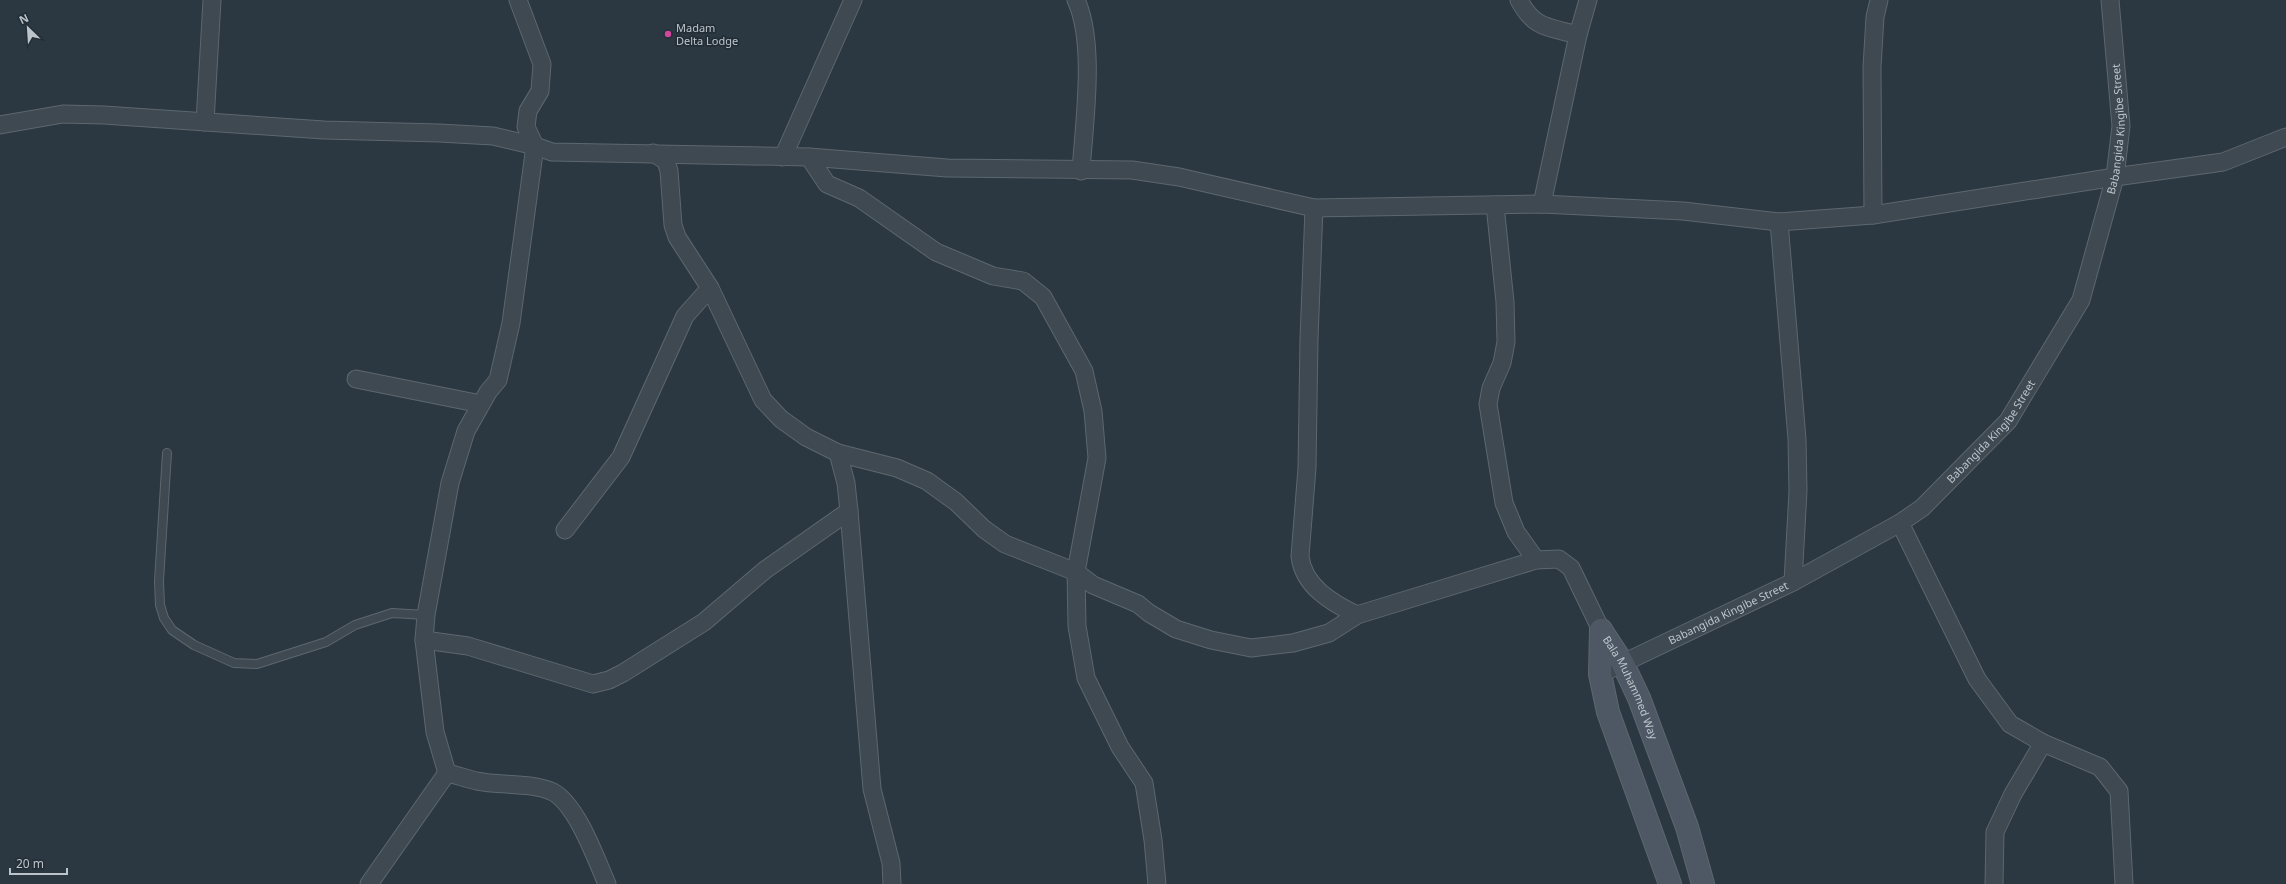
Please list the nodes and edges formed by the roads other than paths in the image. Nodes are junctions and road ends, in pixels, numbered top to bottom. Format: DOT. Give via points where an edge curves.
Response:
graph roads {
  1 [pos="212,0"];
  2 [pos="518,0"];
  3 [pos="853,0"];
  4 [pos="1076,0"];
  5 [pos="1519,0"];
  6 [pos="1588,0"];
  7 [pos="1879,0"];
  8 [pos="2110,0"];
  9 [pos="1578,35"];
  10 [pos="205,122"];
  11 [pos="0,125"];
  12 [pos="2286,137"];
  13 [pos="535,146"];
  14 [pos="652,153"];
  15 [pos="783,157"];
  16 [pos="809,158"];
  17 [pos="1080,171"];
  18 [pos="2115,177"];
  19 [pos="1542,204"];
  20 [pos="1495,205"];
  21 [pos="1314,208"];
  22 [pos="1873,215"];
  23 [pos="1779,222"];
  24 [pos="710,288"];
  25 [pos="356,379"];
  26 [pos="481,404"];
  27 [pos="167,453"];
  28 [pos="838,453"];
  29 [pos="849,511"];
  30 [pos="1900,523"];
  31 [pos="565,530"];
  32 [pos="1536,560"];
  33 [pos="1076,572"];
  34 [pos="1793,582"];
  35 [pos="426,615"];
  36 [pos="1357,615"];
  37 [pos="1601,630"];
  38 [pos="424,640"];
  39 [pos="1622,662"];
  40 [pos="1600,674"];
  41 [pos="2043,743"];
  42 [pos="447,773"];
  43 [pos="369,884"];
  44 [pos="607,884"];
  45 [pos="892,884"];
  46 [pos="1157,884"];
  47 [pos="1670,884"];
  48 [pos="1704,884"];
  49 [pos="1994,884"];
  50 [pos="2124,884"];
  1 -- 10 [label="street"];
  2 -- 13 [label="street" via="542,64 540,91 528,111 526,127"];
  3 -- 15 [label="street"];
  4 -- 17 [label="street" via="1084,31 1086,70"];
  5 -- 9 [label="street" via="1526,13 1536,23"];
  6 -- 9 [label="street"];
  7 -- 22 [label="street" via="1874,16 1872,67"];
  8 -- 18 [label="street, Babangida Kingibe Street" via="2121,126"];
  9 -- 19 [label="street"];
  10 -- 11 [label="street" via="63,114"];
  10 -- 13 [label="street" via="324,130 493,136"];
  12 -- 18 [label="street" via="2223,162"];
  13 -- 14 [label="street" via="552,152"];
  13 -- 26 [label="street" via="511,323 498,380"];
  14 -- 15 [label="street"];
  14 -- 24 [label="street" via="666,161 673,225"];
  15 -- 16 [label="street"];
  16 -- 17 [label="street" via="947,168"];
  16 -- 33 [label="street" via="827,184 859,198 936,252 993,276 1023,281 1043,297 1084,371 1093,411 1097,458"];
  17 -- 21 [label="street" via="1132,170 1179,177"];
  18 -- 22 [label="street"];
  18 -- 30 [label="street, Babangida Kingibe Street" via="2081,300 2008,421 1922,508"];
  19 -- 20 [label="street"];
  19 -- 23 [label="street" via="1683,211"];
  20 -- 21 [label="street"];
  20 -- 32 [label="street" via="1505,302 1506,342 1502,363 1491,388 1488,404 1504,503 1516,532"];
  21 -- 36 [label="street" via="1307,468 1301,567 1306,577 1322,594"];
  22 -- 23 [label="street"];
  23 -- 34 [label="street" via="1797,439 1798,491"];
  24 -- 28 [label="street" via="764,400 781,419 806,437"];
  24 -- 31 [label="street" via="684,316 621,457"];
  25 -- 26 [label="street"];
  26 -- 35 [label="street" via="466,431 450,483"];
  27 -- 35 [label="lane" via="159,581 160,605 164,618 172,630 194,644 234,663 257,664 326,642 355,625 392,613"];
  28 -- 29 [label="street" via="846,483"];
  28 -- 33 [label="street" via="897,468 927,481 1005,544"];
  29 -- 38 [label="street" via="765,570 704,622 669,646 609,680 592,684 468,646"];
  29 -- 45 [label="street" via="872,789 891,863"];
  30 -- 34 [label="street, Babangida Kingibe Street"];
  30 -- 41 [label="street" via="1977,679 2010,724"];
  32 -- 36 [label="street"];
  32 -- 37 [label="street" via="1559,559 1571,568"];
  33 -- 36 [label="street" via="1093,585 1134,602 1176,629 1211,640 1251,648 1293,643 1329,633"];
  33 -- 46 [label="street" via="1077,626 1086,678 1120,747 1144,783"];
  34 -- 39 [label="street, Babangida Kingibe Street"];
  35 -- 38 [label="street"];
  37 -- 39 [label="street, Bala Muhammed Way"];
  37 -- 40 [label="street, Bala Muhammed Way"];
  38 -- 42 [label="street" via="435,732"];
  39 -- 40 [label="street, Babangida Kingibe Street"];
  39 -- 48 [label="street, Bala Muhammed Way" via="1639,698 1682,813"];
  40 -- 47 [label="street, Bala Muhammed Way" via="1608,712"];
  41 -- 49 [label="street" via="2013,794 1995,832"];
  41 -- 50 [label="street" via="2100,766 2119,790"];
  42 -- 43 [label="street"];
  42 -- 44 [label="street" via="477,781 553,792 566,804 577,820"];
}
